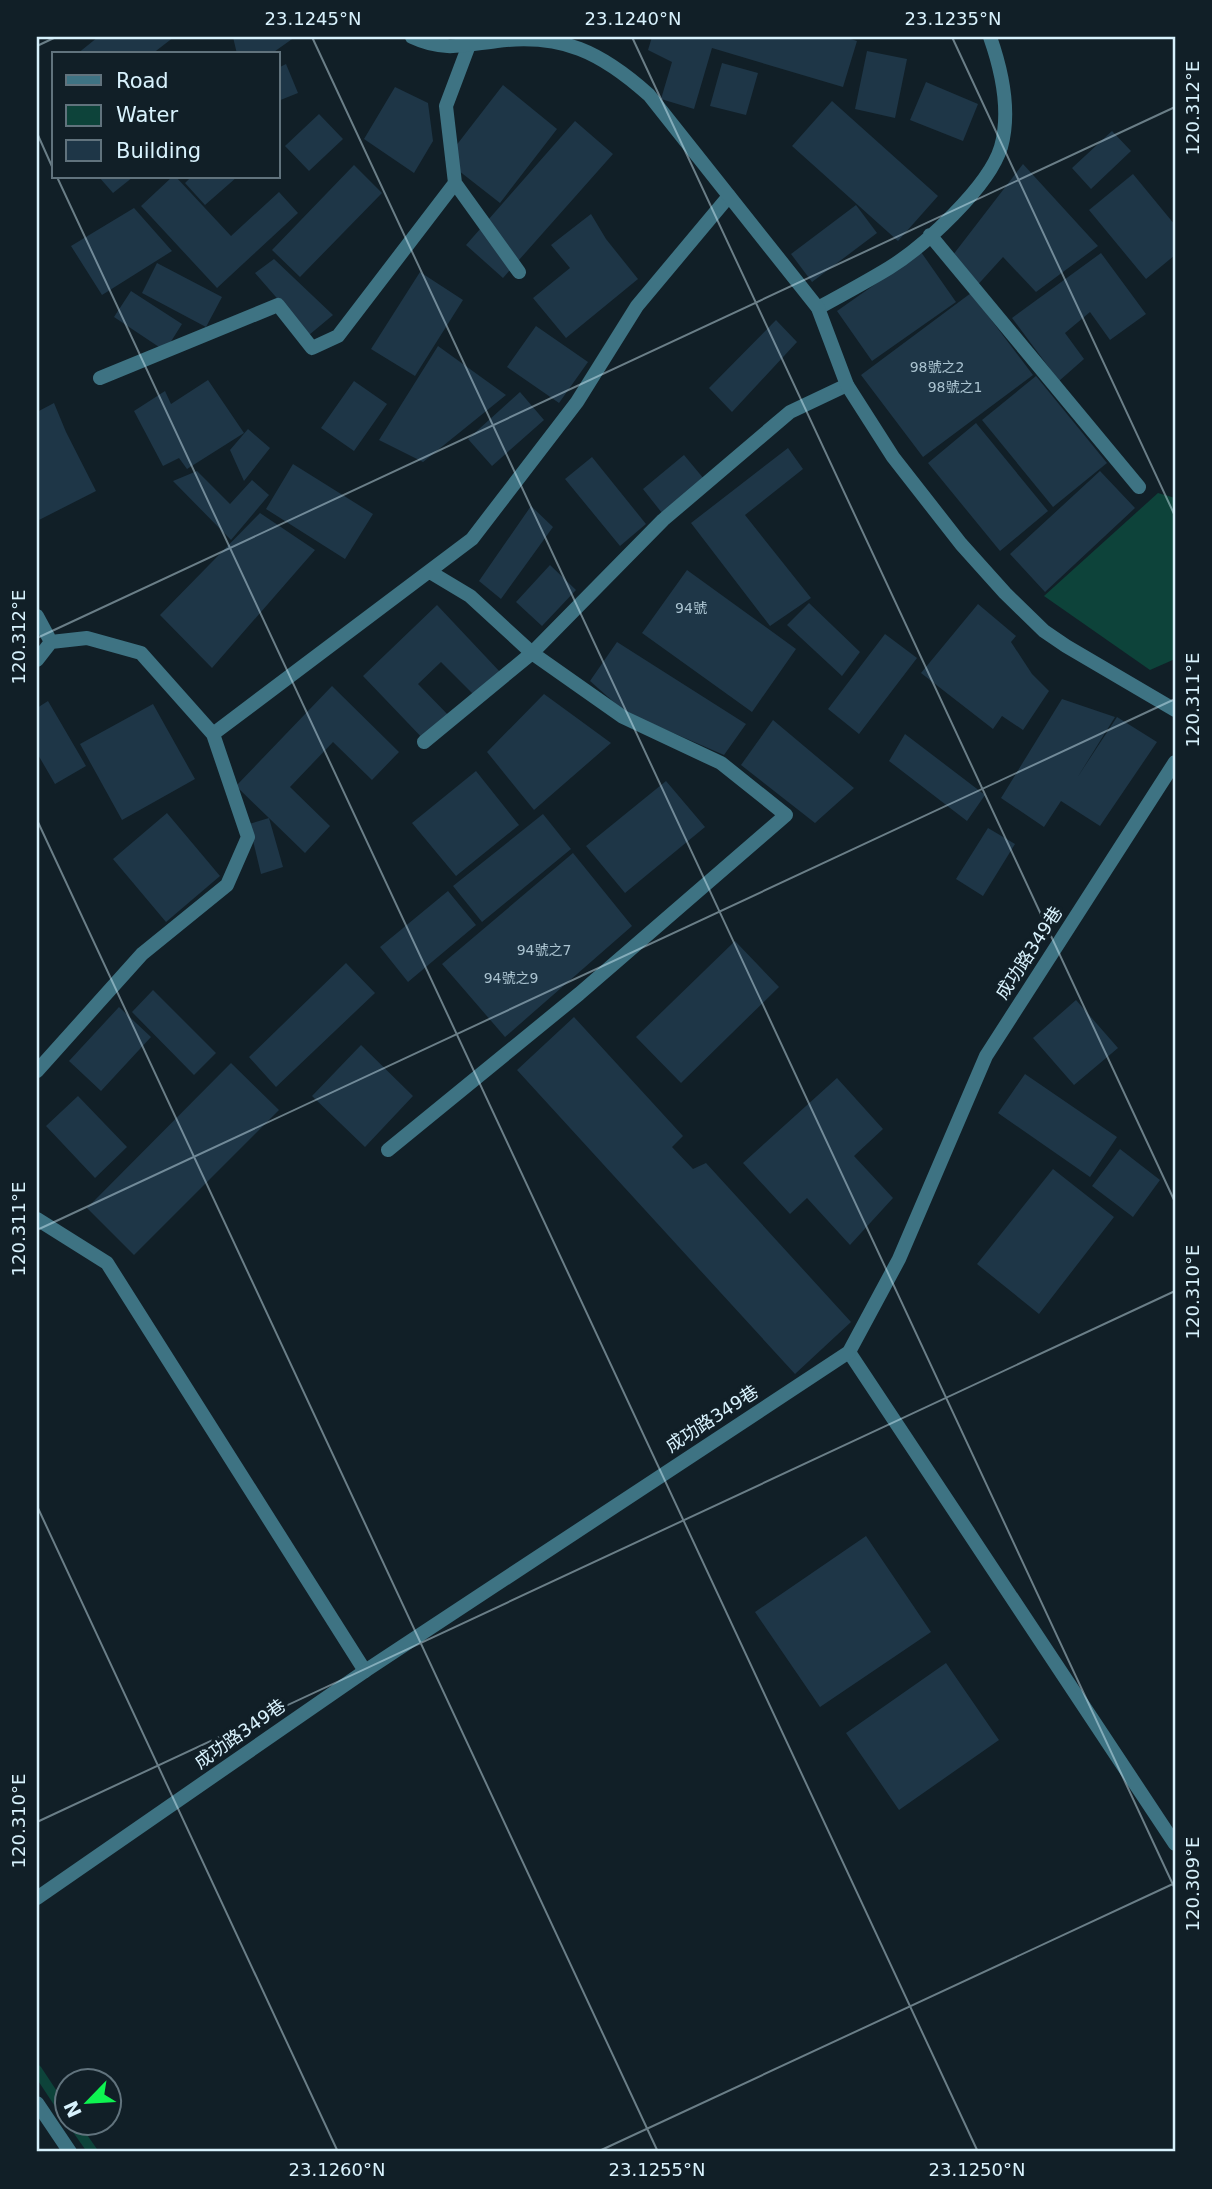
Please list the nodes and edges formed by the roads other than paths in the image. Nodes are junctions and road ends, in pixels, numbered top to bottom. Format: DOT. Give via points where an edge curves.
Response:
graph roads {
  1 [pos="412,37"];
  2 [pos="990,37"];
  3 [pos="547,38"];
  4 [pos="469,45"];
  5 [pos="454,183"];
  6 [pos="729,196"];
  7 [pos="930,235"];
  8 [pos="519,272"];
  9 [pos="818,308"];
  10 [pos="100,379"];
  11 [pos="847,385"];
  12 [pos="1139,487"];
  13 [pos="430,572"];
  14 [pos="37,616"];
  15 [pos="51,642"];
  16 [pos="532,653"];
  17 [pos="37,660"];
  18 [pos="1175,710"];
  19 [pos="213,734"];
  20 [pos="424,742"];
  21 [pos="1175,762"];
  22 [pos="37,1071"];
  23 [pos="388,1150"];
  24 [pos="37,1219"];
  25 [pos="849,1352"];
  26 [pos="365,1671"];
  27 [pos="1175,1844"];
  28 [pos="37,1898"];
  29 [pos="37,2103"];
  30 [pos="70,2152"];
  1 -- 4 [label="street" via="439,47"];
  2 -- 7 [label="street" via="1005,108 1000,148 978,186"];
  3 -- 4 [label="street"];
  3 -- 6 [label="street" via="598,56 624,73 649,96"];
  4 -- 5 [label="street" via="446,106"];
  5 -- 8 [label="street"];
  5 -- 10 [label="street" via="338,336 312,348 278,305"];
  6 -- 9 [label="street"];
  6 -- 13 [label="street" via="637,306 576,401 472,539"];
  7 -- 9 [label="street" via="891,267"];
  7 -- 12 [label="street"];
  9 -- 11 [label="street"];
  11 -- 16 [label="street" via="790,412 663,520"];
  11 -- 18 [label="street" via="928,505 1014,603 1066,646"];
  13 -- 16 [label="street" via="470,596"];
  13 -- 19 [label="street"];
  14 -- 15 [label="street"];
  15 -- 17 [label="street"];
  15 -- 19 [label="street" via="87,638 141,653"];
  16 -- 20 [label="street"];
  16 -- 23 [label="street" via="623,717 721,763 786,814 579,994"];
  19 -- 22 [label="street" via="248,837 227,885 142,954"];
  21 -- 25 [label="street, 成功路349巷" via="986,1056 899,1259"];
  24 -- 26 [label="street" via="107,1264"];
  25 -- 26 [label="street, 成功路349巷"];
  25 -- 27 [label="street"];
  26 -- 28 [label="street, 成功路349巷"];
  29 -- 30 [label="street"];
}
